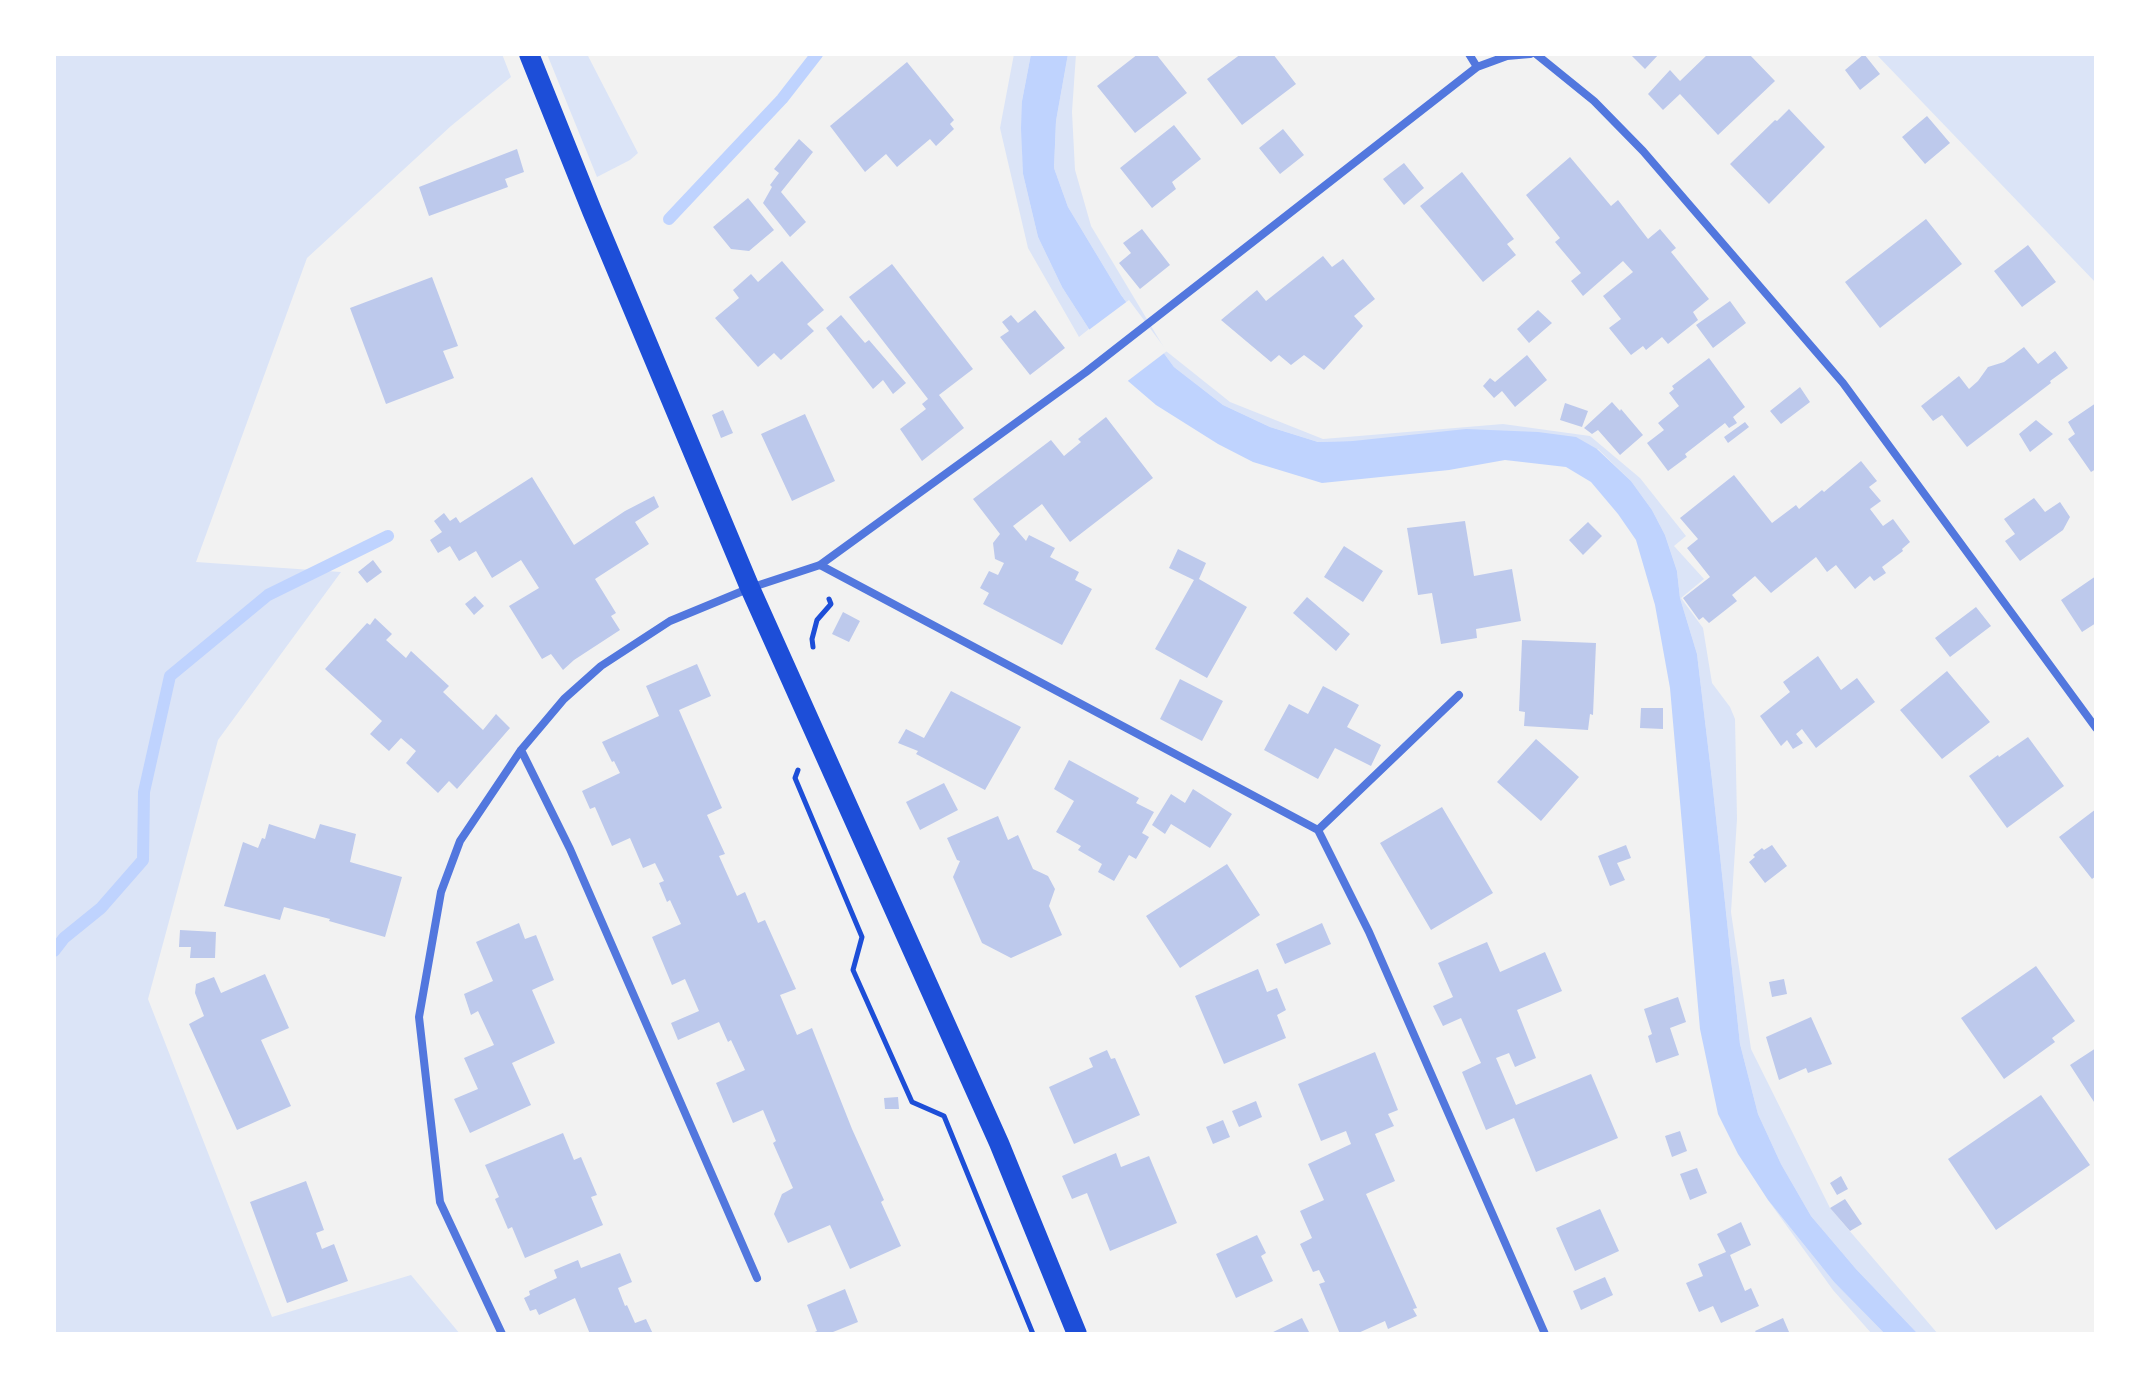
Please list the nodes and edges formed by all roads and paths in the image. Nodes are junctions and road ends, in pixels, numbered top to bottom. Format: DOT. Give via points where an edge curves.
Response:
graph roads {
  1 [pos="529,54"];
  2 [pos="1469,54"];
  3 [pos="1533,54"];
  4 [pos="1477,67"];
  5 [pos="820,565"];
  6 [pos="750,588"];
  7 [pos="815,657"];
  8 [pos="1459,695"];
  9 [pos="2096,728"];
  10 [pos="521,750"];
  11 [pos="799,768"];
  12 [pos="1318,830"];
  13 [pos="757,1278"];
  14 [pos="502,1334"];
  15 [pos="1033,1334"];
  16 [pos="1077,1334"];
  17 [pos="1545,1334"];
  1 -- 6 [label="main road"];
  2 -- 4 [label="street"];
  3 -- 4 [label="street"];
  3 -- 9 [label="street" via="1594,101 1643,151 1843,383"];
  4 -- 5 [label="street" via="1163,314"];
  5 -- 6 [label="street"];
  5 -- 7 [label="path" via="831,604 817,620"];
  5 -- 12 [label="street"];
  6 -- 10 [label="street" via="670,621 601,666 564,699"];
  6 -- 16 [label="main road" via="999,1143"];
  8 -- 12 [label="street"];
  10 -- 13 [label="street" via="570,849"];
  10 -- 14 [label="street" via="460,841 441,892 419,1017 440,1202"];
  11 -- 15 [label="path" via="795,778 862,937 853,970 912,1102 944,1116"];
  12 -- 17 [label="street" via="1369,932"];
}
